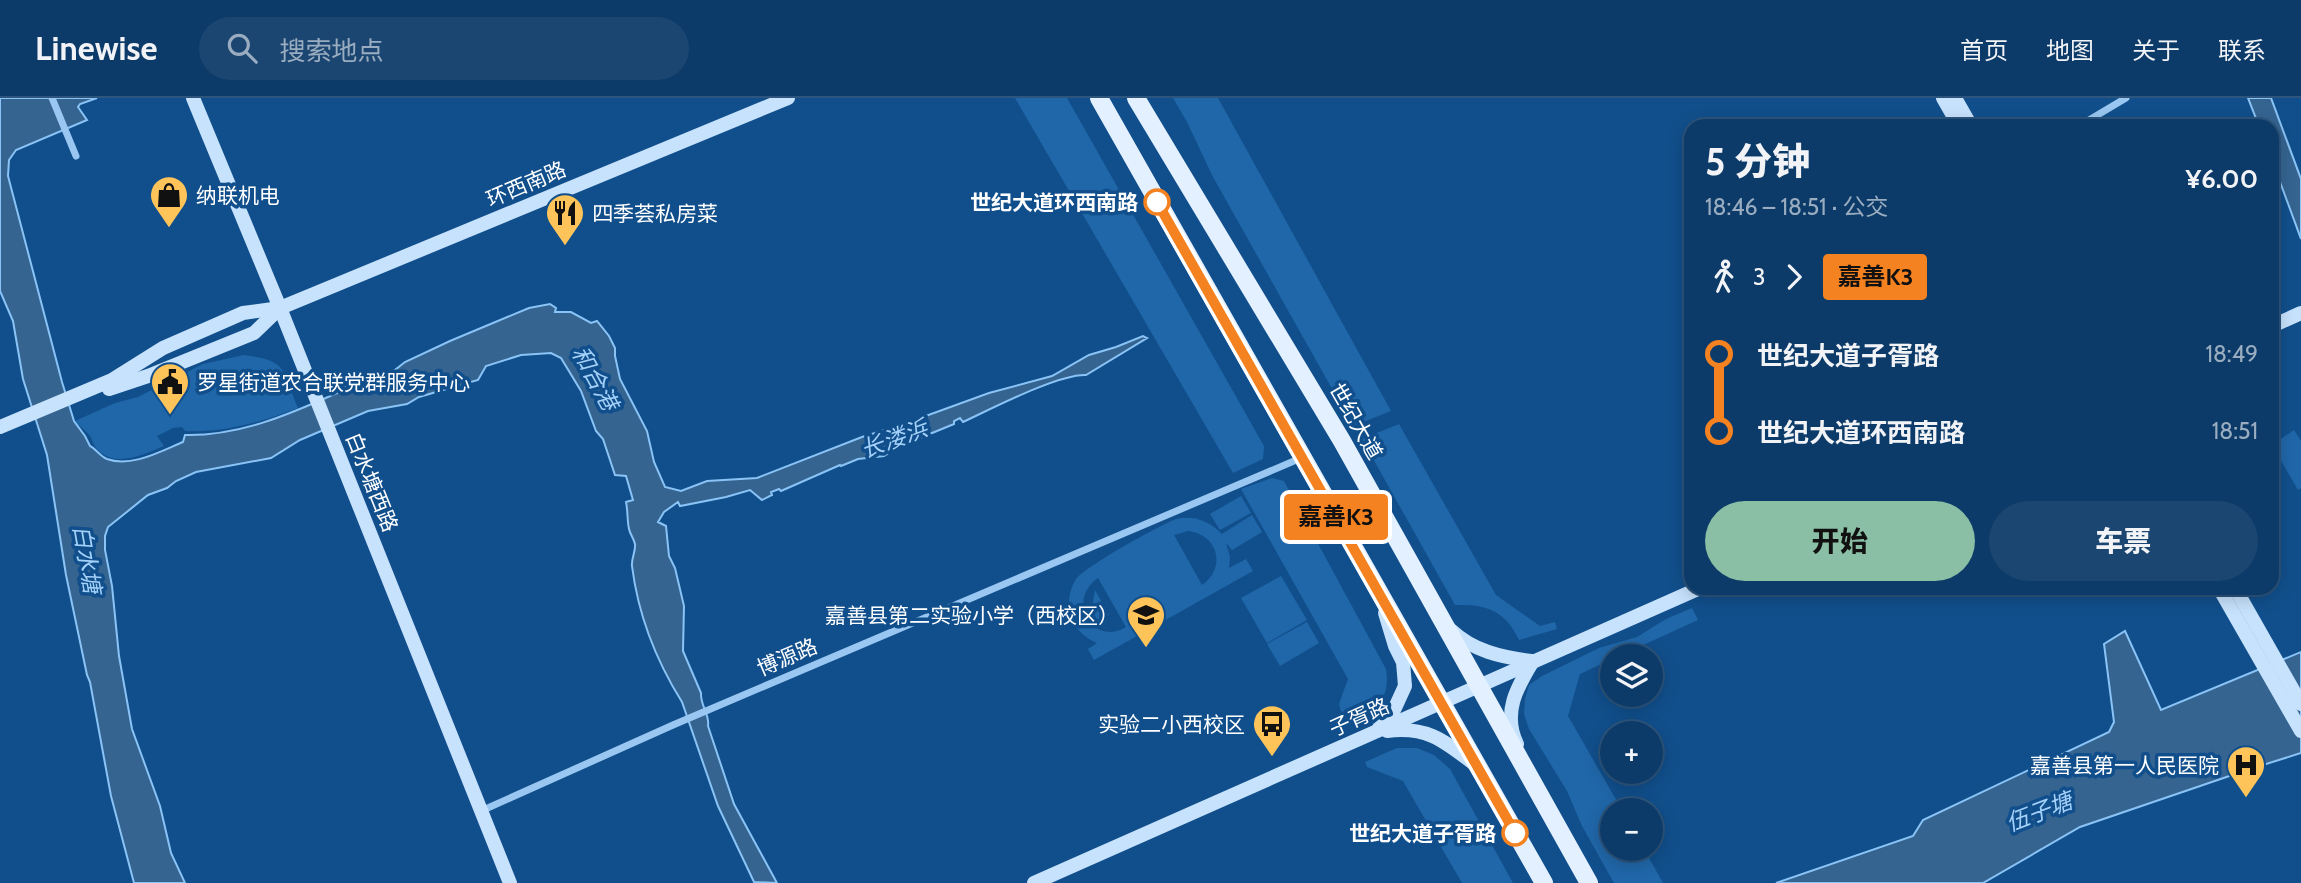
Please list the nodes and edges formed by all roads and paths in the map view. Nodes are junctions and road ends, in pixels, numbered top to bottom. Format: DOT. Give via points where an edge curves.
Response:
graph roads {
  1 [pos="52,98"];
  2 [pos="193,98"];
  3 [pos="788,98"];
  4 [pos="1099,98"];
  5 [pos="1136,98"];
  6 [pos="1943,98"];
  7 [pos="1955,98"];
  8 [pos="2126,98"];
  9 [pos="1955,119"];
  10 [pos="1967,119"];
  11 [pos="2090,119"];
  12 [pos="76,156"];
  13 [pos="280,308"];
  14 [pos="2301,313"];
  15 [pos="2279,323"];
  16 [pos="113,384"];
  17 [pos="1,431"];
  18 [pos="1302,457"];
  19 [pos="1379,594"];
  20 [pos="1684,595"];
  21 [pos="2224,595"];
  22 [pos="2238,595"];
  23 [pos="1444,624"];
  24 [pos="2262,648"];
  25 [pos="1533,661"];
  26 [pos="1478,685"];
  27 [pos="1441,703"];
  28 [pos="2301,704"];
  29 [pos="2301,731"];
  30 [pos="1376,732"];
  31 [pos="1477,766"];
  32 [pos="1533,784"];
  33 [pos="481,811"];
  34 [pos="510,883"];
  35 [pos="1034,883"];
  36 [pos="1544,883"];
  37 [pos="1589,883"];
  1 -- 12 [label="street"];
  2 -- 13 [label="street, 白水塘西路"];
  3 -- 13 [label="street, 环西南路"];
  4 -- 18 [label="main road"];
  5 -- 23 [label="main road, 世纪大道" via="1342,441"];
  6 -- 9 [label="street"];
  7 -- 10 [label="street"];
  8 -- 11 [label="street"];
  13 -- 16 [label="street, 环西南路" via="243,313 163,348"];
  13 -- 16 [label="street, 环西南路" via="254,333 148,376"];
  13 -- 33 [label="street, 白水塘西路"];
  14 -- 15 [label="street"];
  16 -- 17 [label="street, 环西南路"];
  18 -- 19 [label="main road"];
  18 -- 33 [label="street, 博源路"];
  19 -- 27 [label="main road"];
  19 -- 30 [label="street" via="1403,662 1405,686"];
  20 -- 25 [label="street, 子胥路"];
  21 -- 24 [label="street"];
  22 -- 24 [label="street"];
  23 -- 25 [label="street" via="1474,647"];
  23 -- 26 [label="main road, 世纪大道"];
  24 -- 28 [label="street"];
  24 -- 29 [label="street"];
  25 -- 26 [label="street, 子胥路"];
  25 -- 32 [label="street" via="1512,699 1510,715 1513,736"];
  26 -- 27 [label="street, 子胥路"];
  26 -- 32 [label="main road, 世纪大道"];
  27 -- 30 [label="street, 子胥路"];
  27 -- 31 [label="main road"];
  30 -- 31 [label="street" via="1422,730"];
  30 -- 35 [label="street, 子胥路"];
  31 -- 36 [label="main road"];
  32 -- 37 [label="main road, 世纪大道"];
  33 -- 34 [label="street, 白水塘西路"];
}
